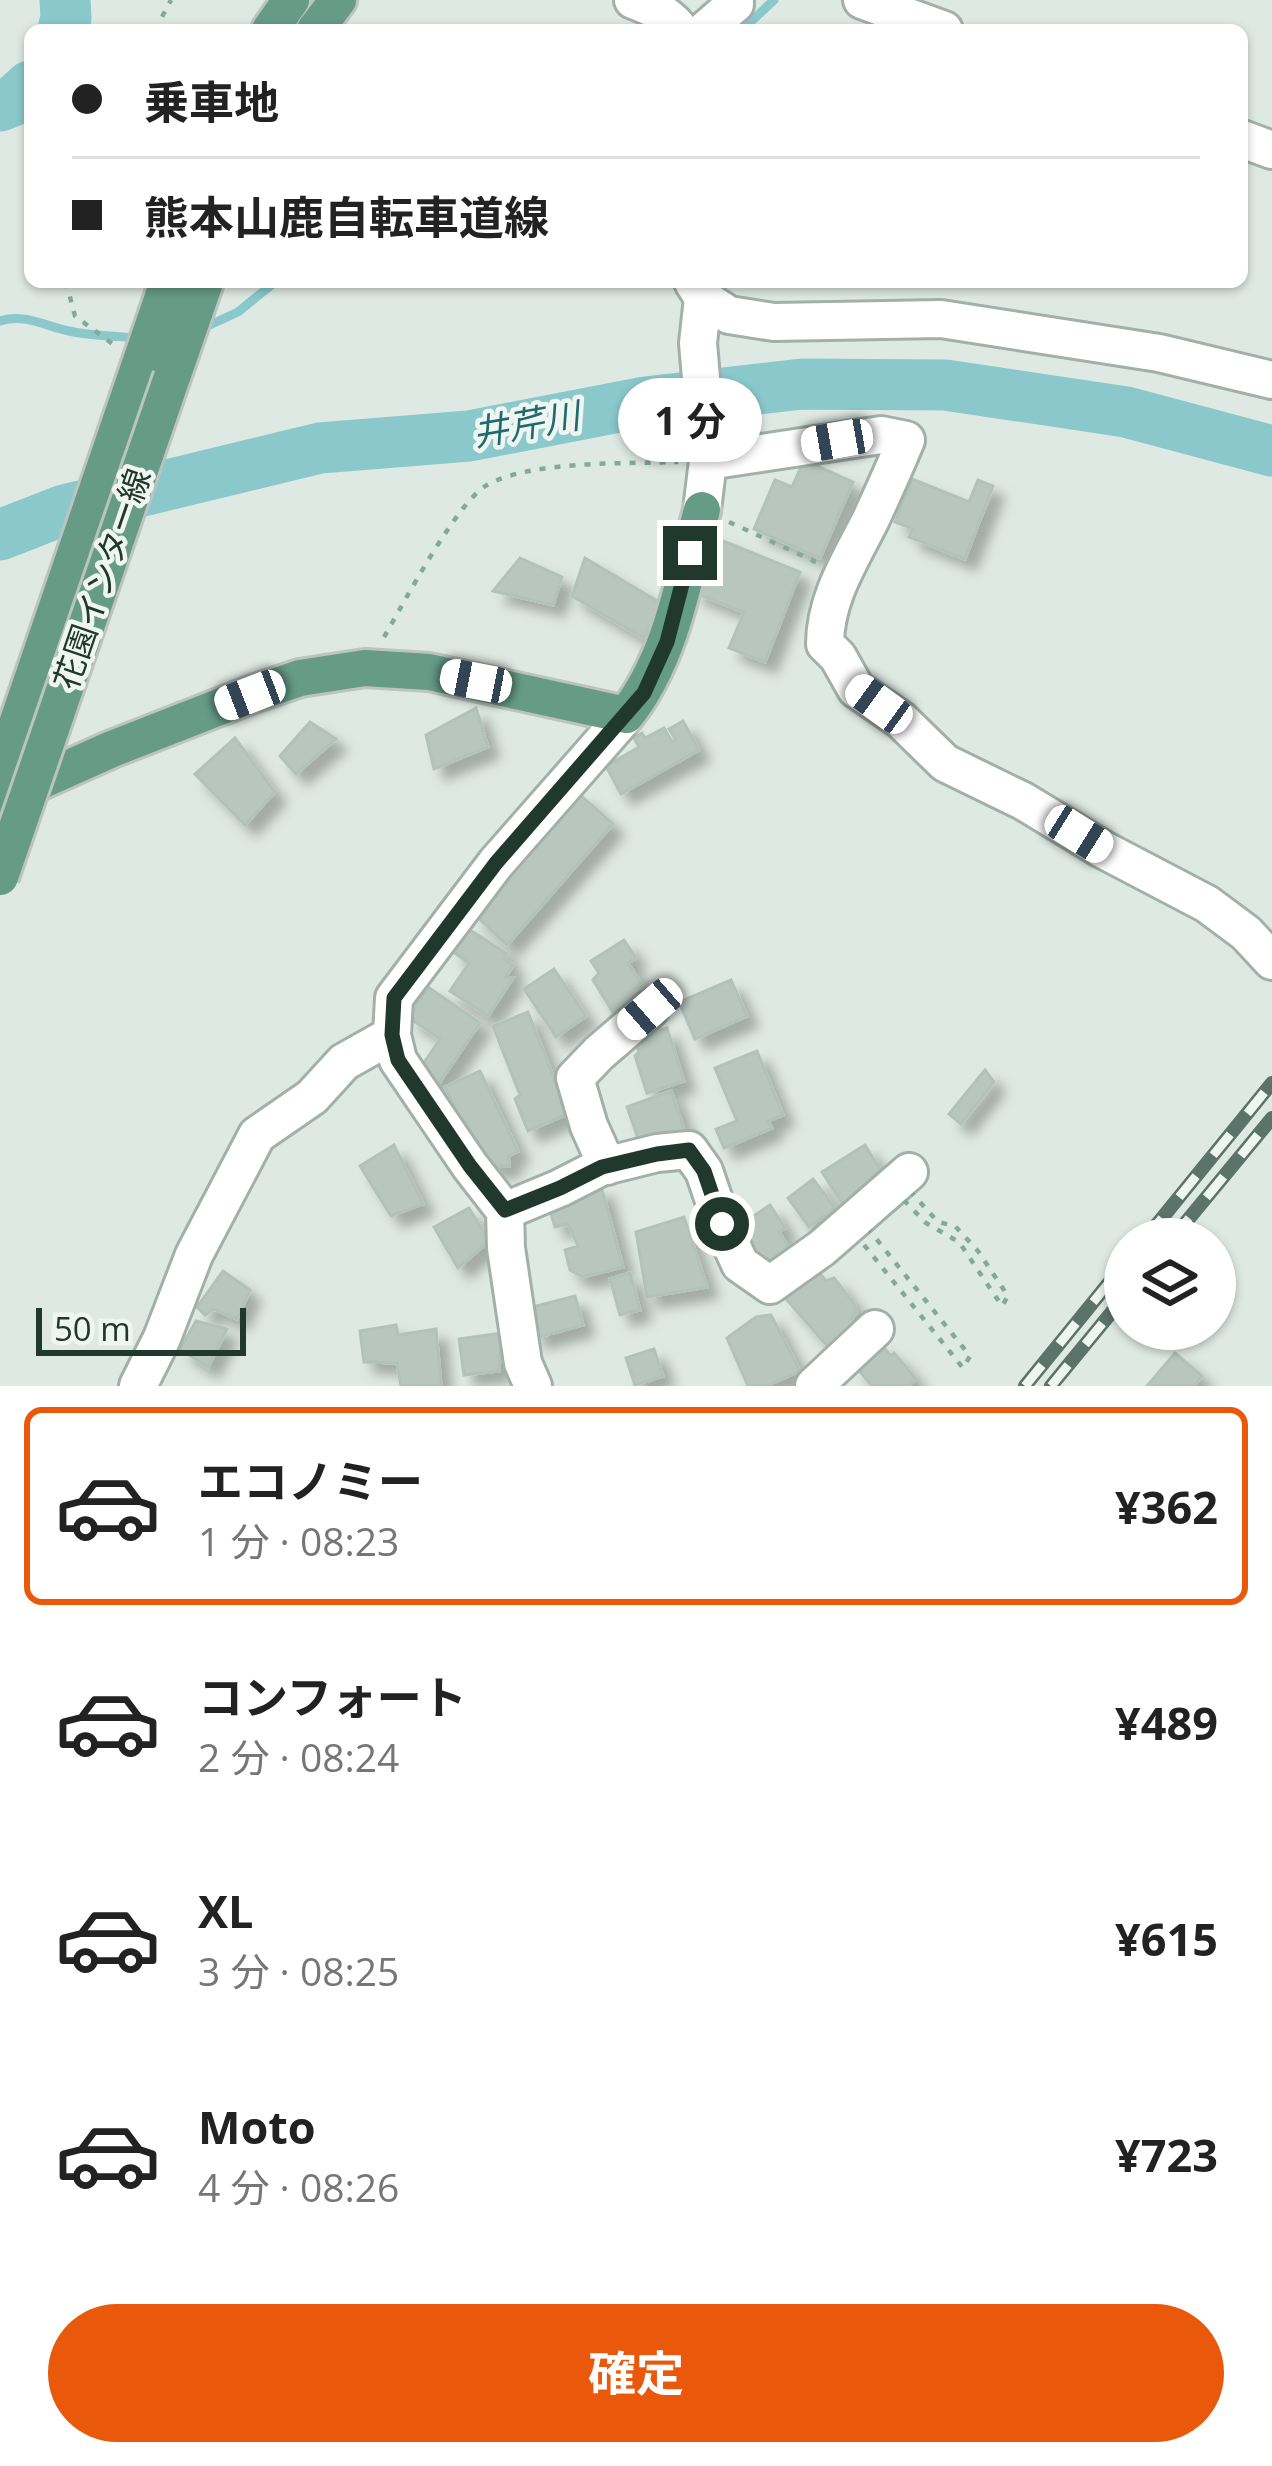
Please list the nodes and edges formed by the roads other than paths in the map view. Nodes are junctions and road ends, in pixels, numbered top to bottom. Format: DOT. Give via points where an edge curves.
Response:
graph roads {
  1 [pos="338,0"];
  2 [pos="633,0"];
  3 [pos="862,0"];
  4 [pos="741,1"];
  5 [pos="320,24"];
  6 [pos="676,24"];
  7 [pos="712,24"];
  8 [pos="928,24"];
  9 [pos="166,288"];
  10 [pos="201,288"];
  11 [pos="698,290"];
  12 [pos="146,372"];
  13 [pos="1272,380"];
  14 [pos="708,461"];
  15 [pos="702,510"];
  16 [pos="626,715"];
  17 [pos="0,774"];
  18 [pos="0,799"];
  19 [pos="0,877"];
  20 [pos="1272,961"];
  21 [pos="650,1009"];
  22 [pos="392,1035"];
  23 [pos="607,1166"];
  24 [pos="900,1180"];
  25 [pos="505,1210"];
  26 [pos="875,1329"];
  27 [pos="138,1386"];
  28 [pos="533,1386"];
  29 [pos="814,1386"];
  1 -- 5 [label="main road"];
  2 -- 6 [label="street"];
  3 -- 8 [label="street"];
  4 -- 7 [label="street"];
  9 -- 12 [label="main road, 花園インター線"];
  10 -- 12 [label="main road, 花園インター線"];
  11 -- 13 [label="street" via="729,315 774,322 941,319 1160,353"];
  11 -- 14 [label="street"];
  12 -- 17 [label="main road, 花園インター線"];
  12 -- 19 [label="main road, 花園インター線, bridge"];
  14 -- 15 [label="street"];
  14 -- 20 [label="street" via="881,435 906,440 838,585 825,644 856,688 945,763 1207,904"];
  15 -- 16 [label="main road" via="667,642"];
  16 -- 18 [label="main road" via="429,672 365,668 250,695"];
  16 -- 22 [label="street" via="496,863 394,998"];
  21 -- 23 [label="street" via="575,1078"];
  22 -- 25 [label="street" via="398,1060"];
  22 -- 27 [label="street" via="344,1062 257,1136"];
  23 -- 24 [label="street" via="689,1150 740,1264 770,1285"];
  23 -- 25 [label="street"];
  25 -- 28 [label="street"];
  26 -- 29 [label="street"];
}
